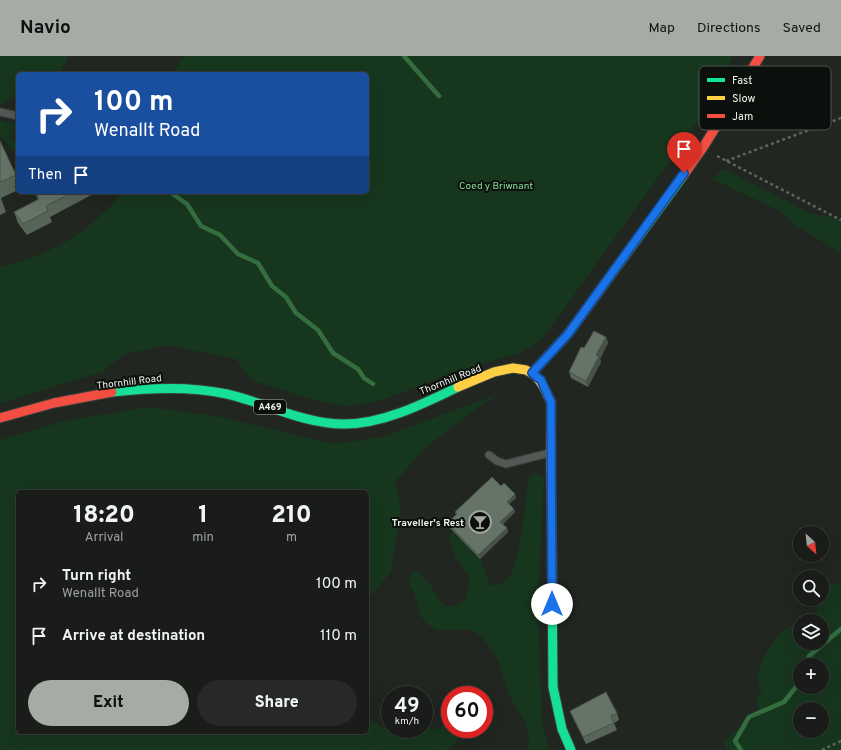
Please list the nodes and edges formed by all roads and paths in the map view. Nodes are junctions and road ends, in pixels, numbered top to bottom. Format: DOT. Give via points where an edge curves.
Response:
graph roads {
  1 [pos="760,56"];
  2 [pos="754,66"];
  3 [pos="0,112"];
  4 [pos="16,116"];
  5 [pos="841,118"];
  6 [pos="831,122"];
  7 [pos="713,130"];
  8 [pos="809,130"];
  9 [pos="702,148"];
  10 [pos="726,161"];
  11 [pos="841,220"];
  12 [pos="532,373"];
  13 [pos="0,418"];
  14 [pos="553,452"];
  15 [pos="489,454"];
  16 [pos="841,741"];
  17 [pos="571,750"];
  18 [pos="822,750"];
  1 -- 2 [label="main road"];
  3 -- 4 [label="lane"];
  5 -- 6 [label="path"];
  7 -- 9 [label="main road"];
  8 -- 10 [label="path"];
  9 -- 10 [label="path"];
  9 -- 12 [label="main road" via="568,334"];
  10 -- 11 [label="path"];
  12 -- 13 [label="main road, Thornhill Road / A469" via="520,368 500,371 389,415 361,423 331,425 225,394 155,387 47,405"];
  12 -- 14 [label="main road" via="541,380 551,402"];
  14 -- 15 [label="lane" via="506,464"];
  14 -- 17 [label="main road" via="553,687 562,729"];
  16 -- 18 [label="path"];
}
